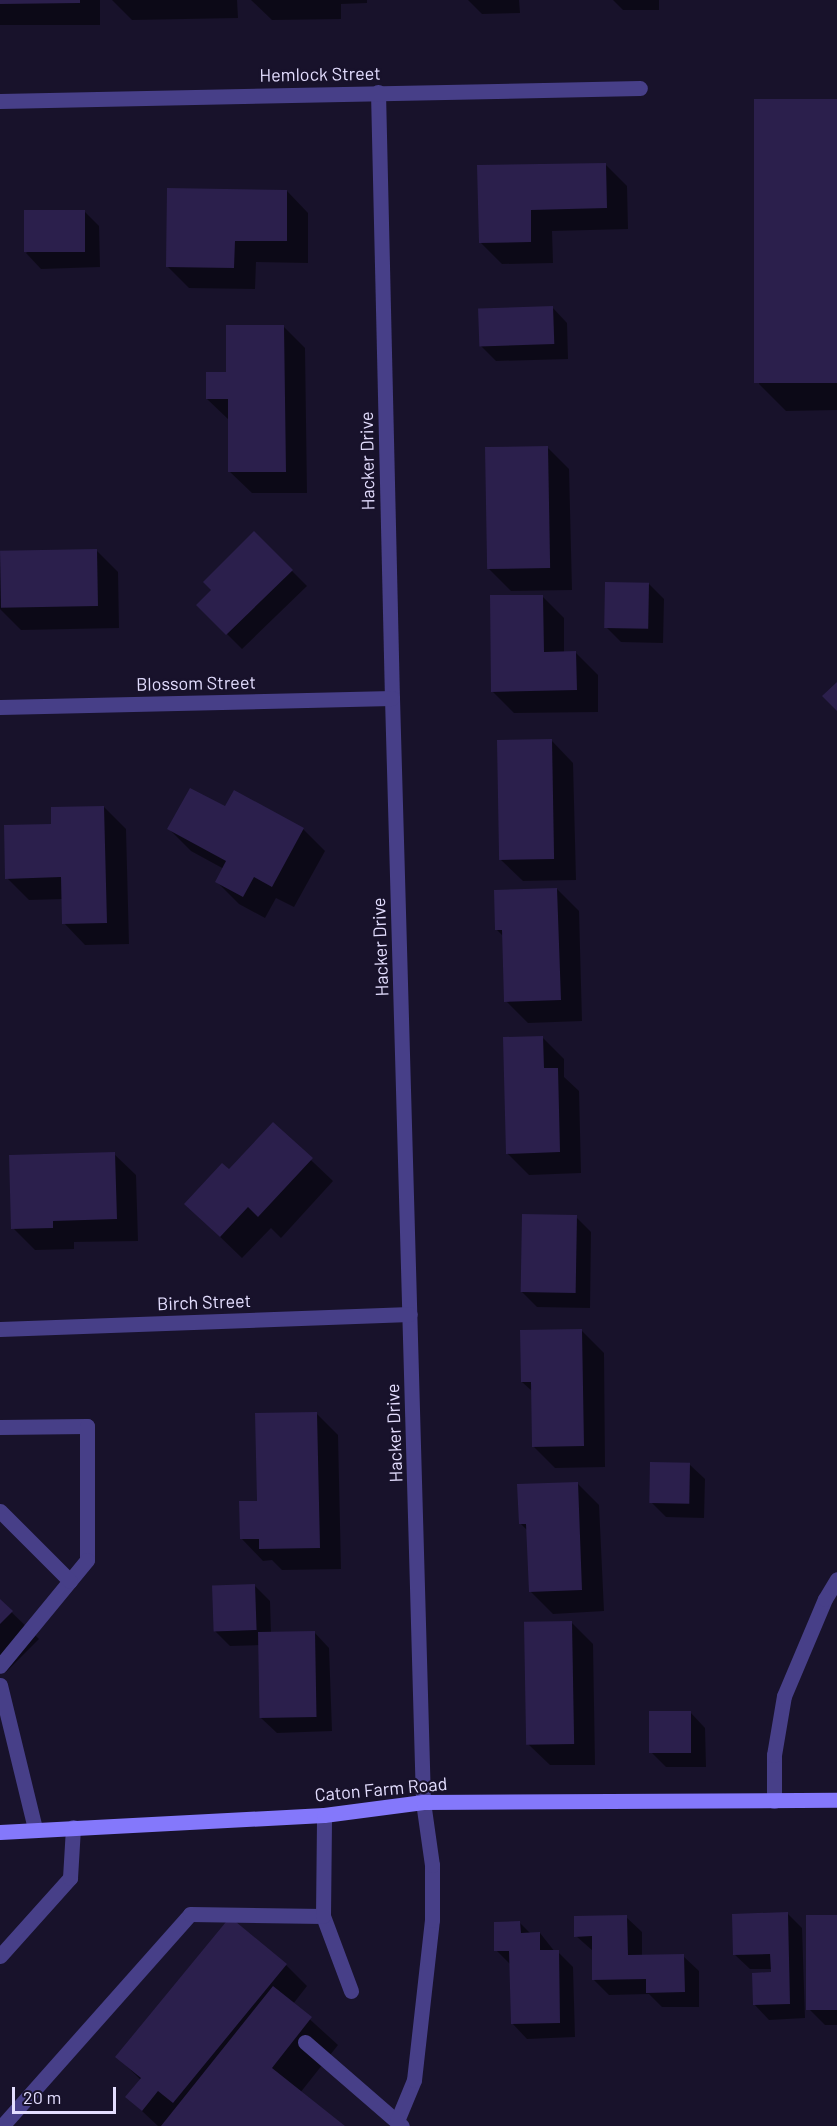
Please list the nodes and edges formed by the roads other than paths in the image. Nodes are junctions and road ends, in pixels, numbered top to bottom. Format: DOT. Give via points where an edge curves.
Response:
graph roads {
  1 [pos="640,88"];
  2 [pos="378,92"];
  3 [pos="0,101"];
  4 [pos="392,698"];
  5 [pos="0,707"];
  6 [pos="410,1314"];
  7 [pos="0,1329"];
  8 [pos="0,1427"];
  9 [pos="0,1511"];
  10 [pos="837,1579"];
  11 [pos="70,1581"];
  12 [pos="0,1666"];
  13 [pos="0,1685"];
  14 [pos="837,1800"];
  15 [pos="774,1801"];
  16 [pos="423,1802"];
  17 [pos="324,1815"];
  18 [pos="73,1827"];
  19 [pos="35,1830"];
  20 [pos="0,1832"];
  21 [pos="323,1916"];
  22 [pos="0,1956"];
  23 [pos="351,1991"];
  24 [pos="305,2042"];
  25 [pos="399,2124"];
  26 [pos="2,2126"];
  1 -- 2 [label="street, Hemlock Street"];
  2 -- 3 [label="street, Hemlock Street"];
  2 -- 4 [label="street, Hacker Drive"];
  4 -- 5 [label="street, Blossom Street"];
  4 -- 6 [label="street, Hacker Drive"];
  6 -- 7 [label="street, Birch Street"];
  6 -- 16 [label="street, Hacker Drive"];
  8 -- 11 [label="street" via="87,1426 87,1560"];
  9 -- 11 [label="street"];
  10 -- 15 [label="street" via="784,1696 774,1755"];
  11 -- 12 [label="street"];
  13 -- 19 [label="street"];
  14 -- 15 [label="street, Caton Farm Road"];
  15 -- 16 [label="street, Caton Farm Road"];
  16 -- 17 [label="street, Caton Farm Road"];
  16 -- 25 [label="street, Hacker Drive" via="432,1865 432,1920 414,2080"];
  17 -- 18 [label="street, Caton Farm Road"];
  17 -- 21 [label="street"];
  18 -- 19 [label="street, Caton Farm Road"];
  18 -- 22 [label="street" via="70,1878"];
  19 -- 20 [label="street, Caton Farm Road"];
  21 -- 23 [label="street"];
  21 -- 26 [label="street" via="190,1914"];
  24 -- 25 [label="street"];
}
